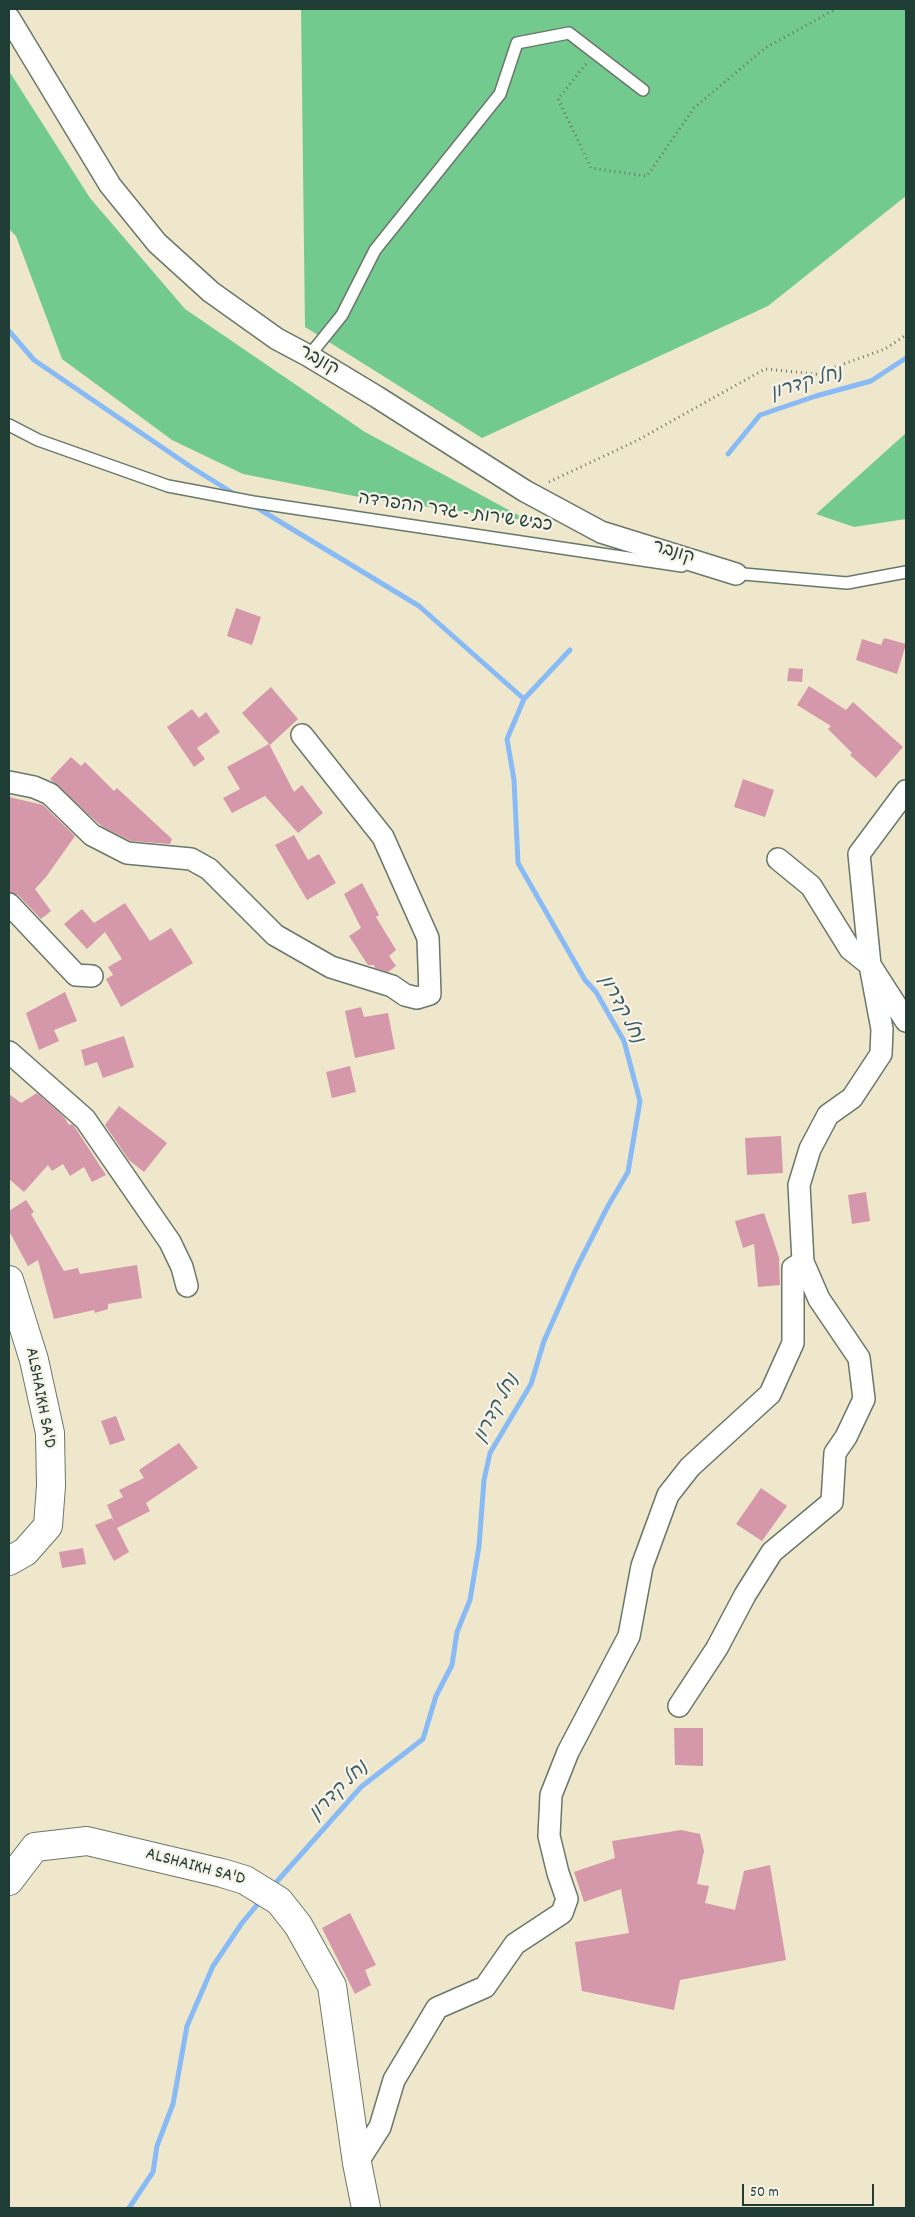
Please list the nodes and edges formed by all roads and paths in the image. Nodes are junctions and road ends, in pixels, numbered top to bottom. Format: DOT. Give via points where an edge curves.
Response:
graph roads {
  1 [pos="836,9"];
  2 [pos="9,18"];
  3 [pos="595,53"];
  4 [pos="643,90"];
  5 [pos="906,336"];
  6 [pos="309,356"];
  7 [pos="9,425"];
  8 [pos="526,491"];
  9 [pos="906,572"];
  10 [pos="736,574"];
  11 [pos="302,735"];
  12 [pos="9,782"];
  13 [pos="906,791"];
  14 [pos="778,859"];
  15 [pos="9,904"];
  16 [pos="870,965"];
  17 [pos="92,976"];
  18 [pos="906,1021"];
  19 [pos="9,1052"];
  20 [pos="803,1262"];
  21 [pos="9,1280"];
  22 [pos="187,1286"];
  23 [pos="9,1561"];
  24 [pos="679,1706"];
  25 [pos="9,1881"];
  26 [pos="357,2163"];
  27 [pos="366,2208"];
  1 -- 3 [label="path" via="764,48 694,108 647,176 591,168 558,100"];
  2 -- 6 [label="street, קונבר" via="110,185 158,243 211,292 277,339"];
  3 -- 4 [label="lane"];
  3 -- 6 [label="lane" via="570,33 517,43 500,94 375,250 342,315"];
  5 -- 8 [label="path" via="885,349 816,374 765,369 636,441"];
  6 -- 8 [label="street, קונבר"];
  7 -- 10 [label="lane, כביש שירות - גדר ההפרדה" via="38,440 168,486 253,502"];
  8 -- 10 [label="street, קונבר" via="601,532"];
  9 -- 10 [label="lane, כביש שירות - גדר ההפרדה" via="847,583"];
  11 -- 12 [label="street" via="383,837 428,938 430,994 418,998 405,995 382,983 331,967 275,935 209,869 191,859 127,852 92,835 50,794"];
  13 -- 16 [label="street" via="859,854"];
  14 -- 16 [label="street" via="811,886 850,949"];
  15 -- 17 [label="street" via="76,975"];
  16 -- 18 [label="street"];
  16 -- 20 [label="street" via="882,1028 881,1054 852,1098 828,1115 810,1149 798,1185"];
  19 -- 22 [label="street" via="85,1119 170,1242"];
  20 -- 24 [label="street" via="819,1299 859,1358 864,1399 835,1453 832,1502 772,1552 717,1648"];
  20 -- 26 [label="street" via="793,1268 793,1342 770,1394 690,1467 668,1495 642,1566 628,1636 568,1752 551,1795 549,1836 567,1898 562,1913 515,1944 485,1987 437,2008 394,2080 380,2126"];
  21 -- 23 [label="street, ALSHAIKH SA'D" via="34,1360 50,1433 51,1486 48,1526 25,1552"];
  25 -- 26 [label="street, ALSHAIKH SA'D" via="35,1847 87,1841 245,1880 280,1901 332,1986"];
  26 -- 27 [label="street, ALSHAIKH SA'D"];
}
